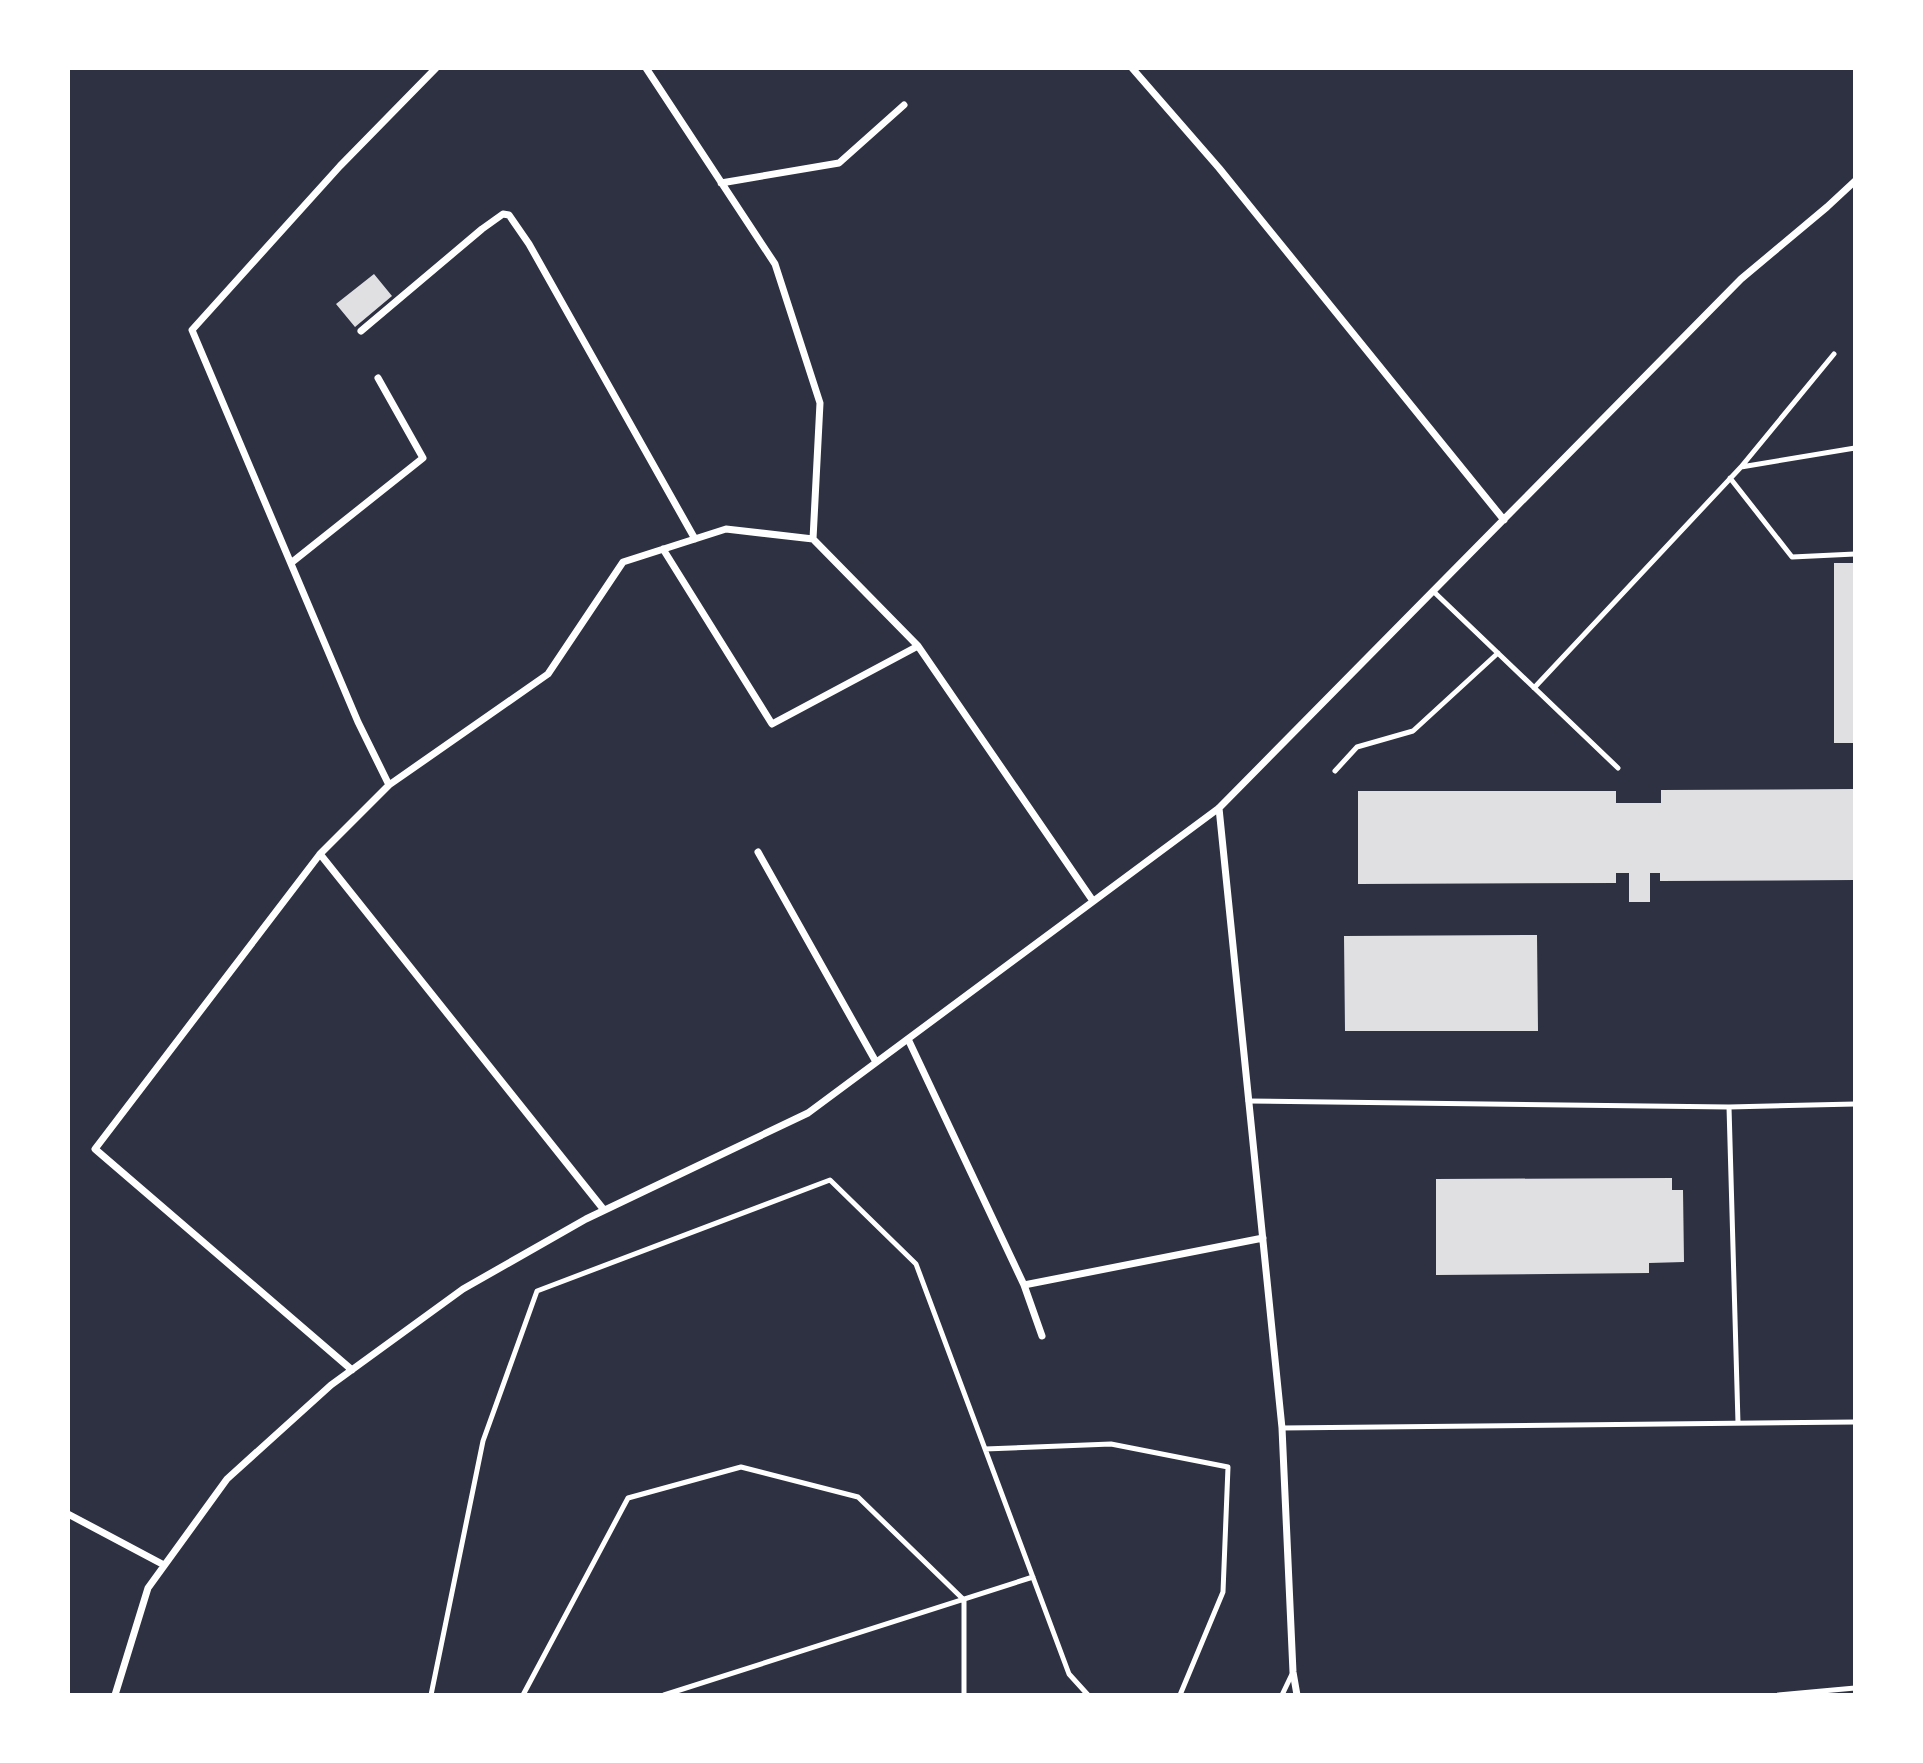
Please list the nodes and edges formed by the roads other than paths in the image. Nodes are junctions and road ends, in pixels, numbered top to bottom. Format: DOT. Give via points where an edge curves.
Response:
graph roads {
  1 [pos="436,68"];
  2 [pos="646,68"];
  3 [pos="1132,68"];
  4 [pos="904,105"];
  5 [pos="1855,181"];
  6 [pos="721,183"];
  7 [pos="361,331"];
  8 [pos="1834,354"];
  9 [pos="378,378"];
  10 [pos="1855,448"];
  11 [pos="1741,467"];
  12 [pos="1730,478"];
  13 [pos="1504,520"];
  14 [pos="695,539"];
  15 [pos="813,539"];
  16 [pos="663,549"];
  17 [pos="1855,554"];
  18 [pos="291,564"];
  19 [pos="1433,591"];
  20 [pos="918,646"];
  21 [pos="1498,653"];
  22 [pos="1534,688"];
  23 [pos="1618,768"];
  24 [pos="1335,771"];
  25 [pos="389,785"];
  26 [pos="1219,808"];
  27 [pos="758,852"];
  28 [pos="320,854"];
  29 [pos="1094,901"];
  30 [pos="908,1039"];
  31 [pos="876,1062"];
  32 [pos="1248,1101"];
  33 [pos="1855,1104"];
  34 [pos="1729,1107"];
  35 [pos="604,1210"];
  36 [pos="1262,1238"];
  37 [pos="1024,1285"];
  38 [pos="1042,1336"];
  39 [pos="352,1370"];
  40 [pos="1855,1422"];
  41 [pos="1738,1423"];
  42 [pos="1282,1428"];
  43 [pos="985,1449"];
  44 [pos="68,1514"];
  45 [pos="164,1565"];
  46 [pos="1033,1577"];
  47 [pos="964,1600"];
  48 [pos="1293,1672"];
  49 [pos="1855,1688"];
  50 [pos="116,1695"];
  51 [pos="431,1695"];
  52 [pos="523,1695"];
  53 [pos="664,1695"];
  54 [pos="964,1695"];
  55 [pos="1088,1695"];
  56 [pos="1180,1695"];
  57 [pos="1282,1695"];
  58 [pos="1297,1695"];
  59 [pos="1777,1695"];
  1 -- 18 [label="street" via="192,330"];
  2 -- 6 [label="street"];
  3 -- 13 [label="street" via="1219,168"];
  4 -- 6 [label="street" via="839,163"];
  5 -- 13 [label="street" via="1741,279"];
  6 -- 15 [label="street" via="775,264 820,403"];
  7 -- 14 [label="street" via="482,229 503,214 509,215"];
  8 -- 11 [label="lane"];
  9 -- 18 [label="street" via="423,458"];
  10 -- 11 [label="lane"];
  11 -- 12 [label="lane"];
  12 -- 17 [label="lane" via="1792,557"];
  12 -- 22 [label="lane"];
  13 -- 19 [label="street"];
  14 -- 15 [label="street" via="726,529"];
  14 -- 16 [label="street"];
  15 -- 20 [label="street"];
  16 -- 20 [label="street" via="772,724"];
  16 -- 25 [label="street" via="623,562 548,674"];
  18 -- 25 [label="street"];
  19 -- 21 [label="lane"];
  19 -- 26 [label="street"];
  20 -- 29 [label="street"];
  21 -- 22 [label="lane"];
  21 -- 24 [label="lane" via="1413,732 1357,747"];
  22 -- 23 [label="lane"];
  25 -- 28 [label="street"];
  26 -- 29 [label="street"];
  26 -- 32 [label="street"];
  27 -- 31 [label="street"];
  28 -- 35 [label="street"];
  28 -- 39 [label="street" via="95,1149"];
  29 -- 30 [label="street"];
  30 -- 31 [label="street"];
  30 -- 37 [label="street"];
  31 -- 35 [label="street" via="808,1113"];
  32 -- 34 [label="lane"];
  32 -- 36 [label="street"];
  33 -- 34 [label="lane"];
  34 -- 41 [label="lane"];
  35 -- 39 [label="street" via="463,1289"];
  36 -- 37 [label="street"];
  36 -- 42 [label="street"];
  37 -- 38 [label="street"];
  39 -- 45 [label="street" via="227,1479"];
  40 -- 41 [label="lane"];
  41 -- 42 [label="lane"];
  42 -- 48 [label="street"];
  43 -- 46 [label="lane"];
  43 -- 51 [label="lane" via="916,1264 830,1180 537,1291 483,1441"];
  43 -- 56 [label="lane" via="1111,1444 1228,1467 1223,1592"];
  44 -- 45 [label="street"];
  45 -- 50 [label="street" via="148,1588"];
  46 -- 47 [label="lane"];
  46 -- 55 [label="lane" via="1069,1674"];
  47 -- 52 [label="lane" via="858,1497 741,1467 628,1498"];
  47 -- 53 [label="lane"];
  47 -- 54 [label="lane"];
  48 -- 57 [label="lane"];
  48 -- 58 [label="street"];
  49 -- 59 [label="lane"];
}
